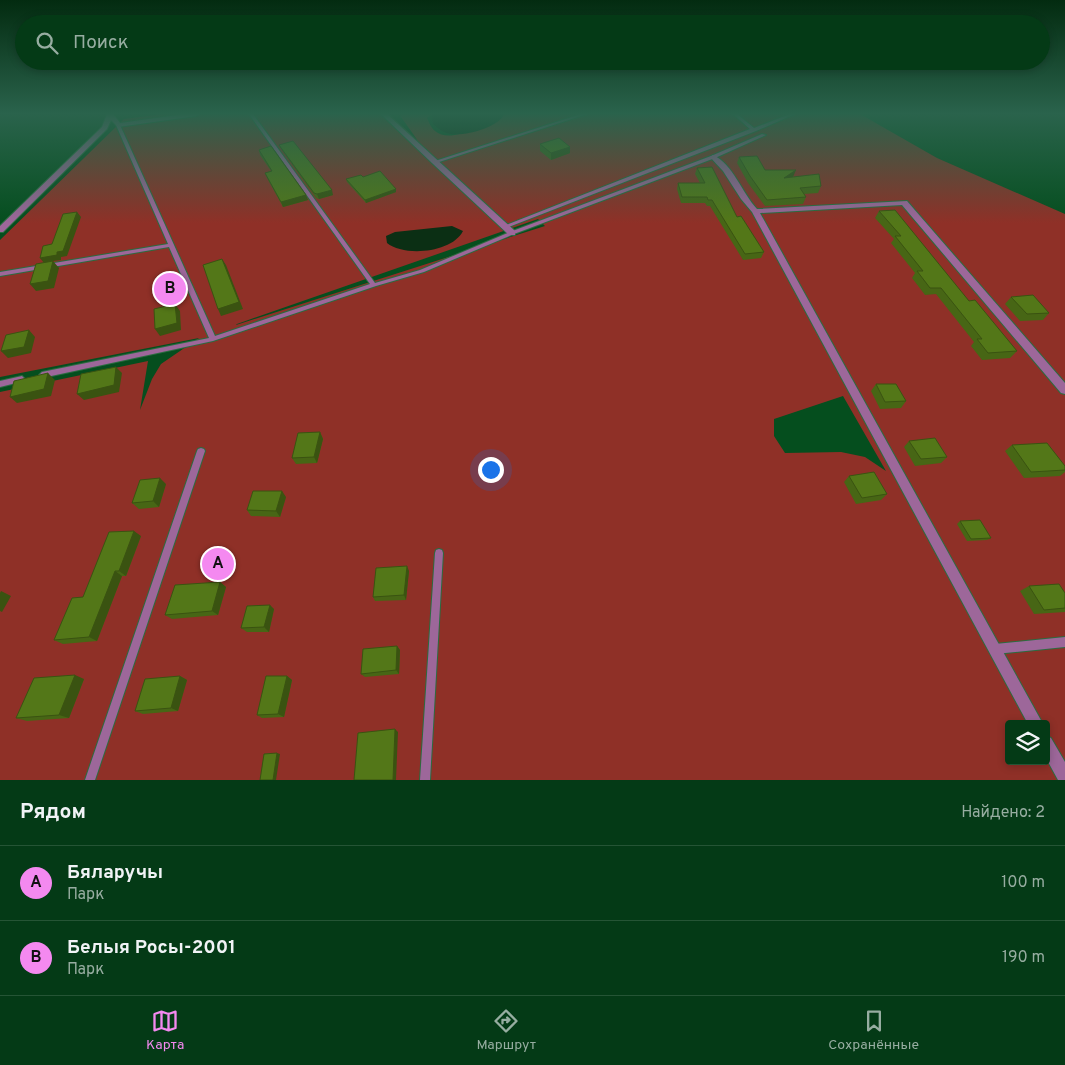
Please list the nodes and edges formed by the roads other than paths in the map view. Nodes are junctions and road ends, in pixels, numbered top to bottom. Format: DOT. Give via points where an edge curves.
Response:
graph roads {
  1 [pos="82,150"];
  2 [pos="129,150"];
  3 [pos="277,150"];
  4 [pos="422,150"];
  5 [pos="470,150"];
  6 [pos="701,150"];
  7 [pos="728,150"];
  8 [pos="713,157"];
  9 [pos="434,162"];
  10 [pos="755,211"];
  11 [pos="504,227"];
  12 [pos="0,230"];
  13 [pos="512,233"];
  14 [pos="171,245"];
  15 [pos="0,274"];
  16 [pos="374,285"];
  17 [pos="213,339"];
  18 [pos="39,376"];
  19 [pos="29,378"];
  20 [pos="0,384"];
  21 [pos="1065,390"];
  22 [pos="201,450"];
  23 [pos="438,553"];
  24 [pos="1065,642"];
  25 [pos="995,649"];
  26 [pos="1034,720"];
  27 [pos="1050,749"];
  28 [pos="1065,777"];
  29 [pos="90,780"];
  30 [pos="425,780"];
  1 -- 12 [label="street"];
  2 -- 14 [label="lane"];
  3 -- 16 [label="lane"];
  4 -- 9 [label="street"];
  5 -- 9 [label="lane"];
  6 -- 11 [label="lane"];
  7 -- 8 [label="lane"];
  8 -- 10 [label="street" via="725,166 745,202"];
  8 -- 13 [label="lane"];
  9 -- 11 [label="street"];
  10 -- 21 [label="street" via="904,203"];
  10 -- 25 [label="street"];
  11 -- 13 [label="street"];
  13 -- 16 [label="lane" via="422,271"];
  14 -- 15 [label="lane"];
  14 -- 17 [label="lane"];
  16 -- 17 [label="lane"];
  17 -- 18 [label="lane"];
  19 -- 20 [label="lane"];
  22 -- 29 [label="lane"];
  23 -- 30 [label="lane"];
  24 -- 25 [label="lane"];
  25 -- 26 [label="street"];
  27 -- 28 [label="street"];
}
